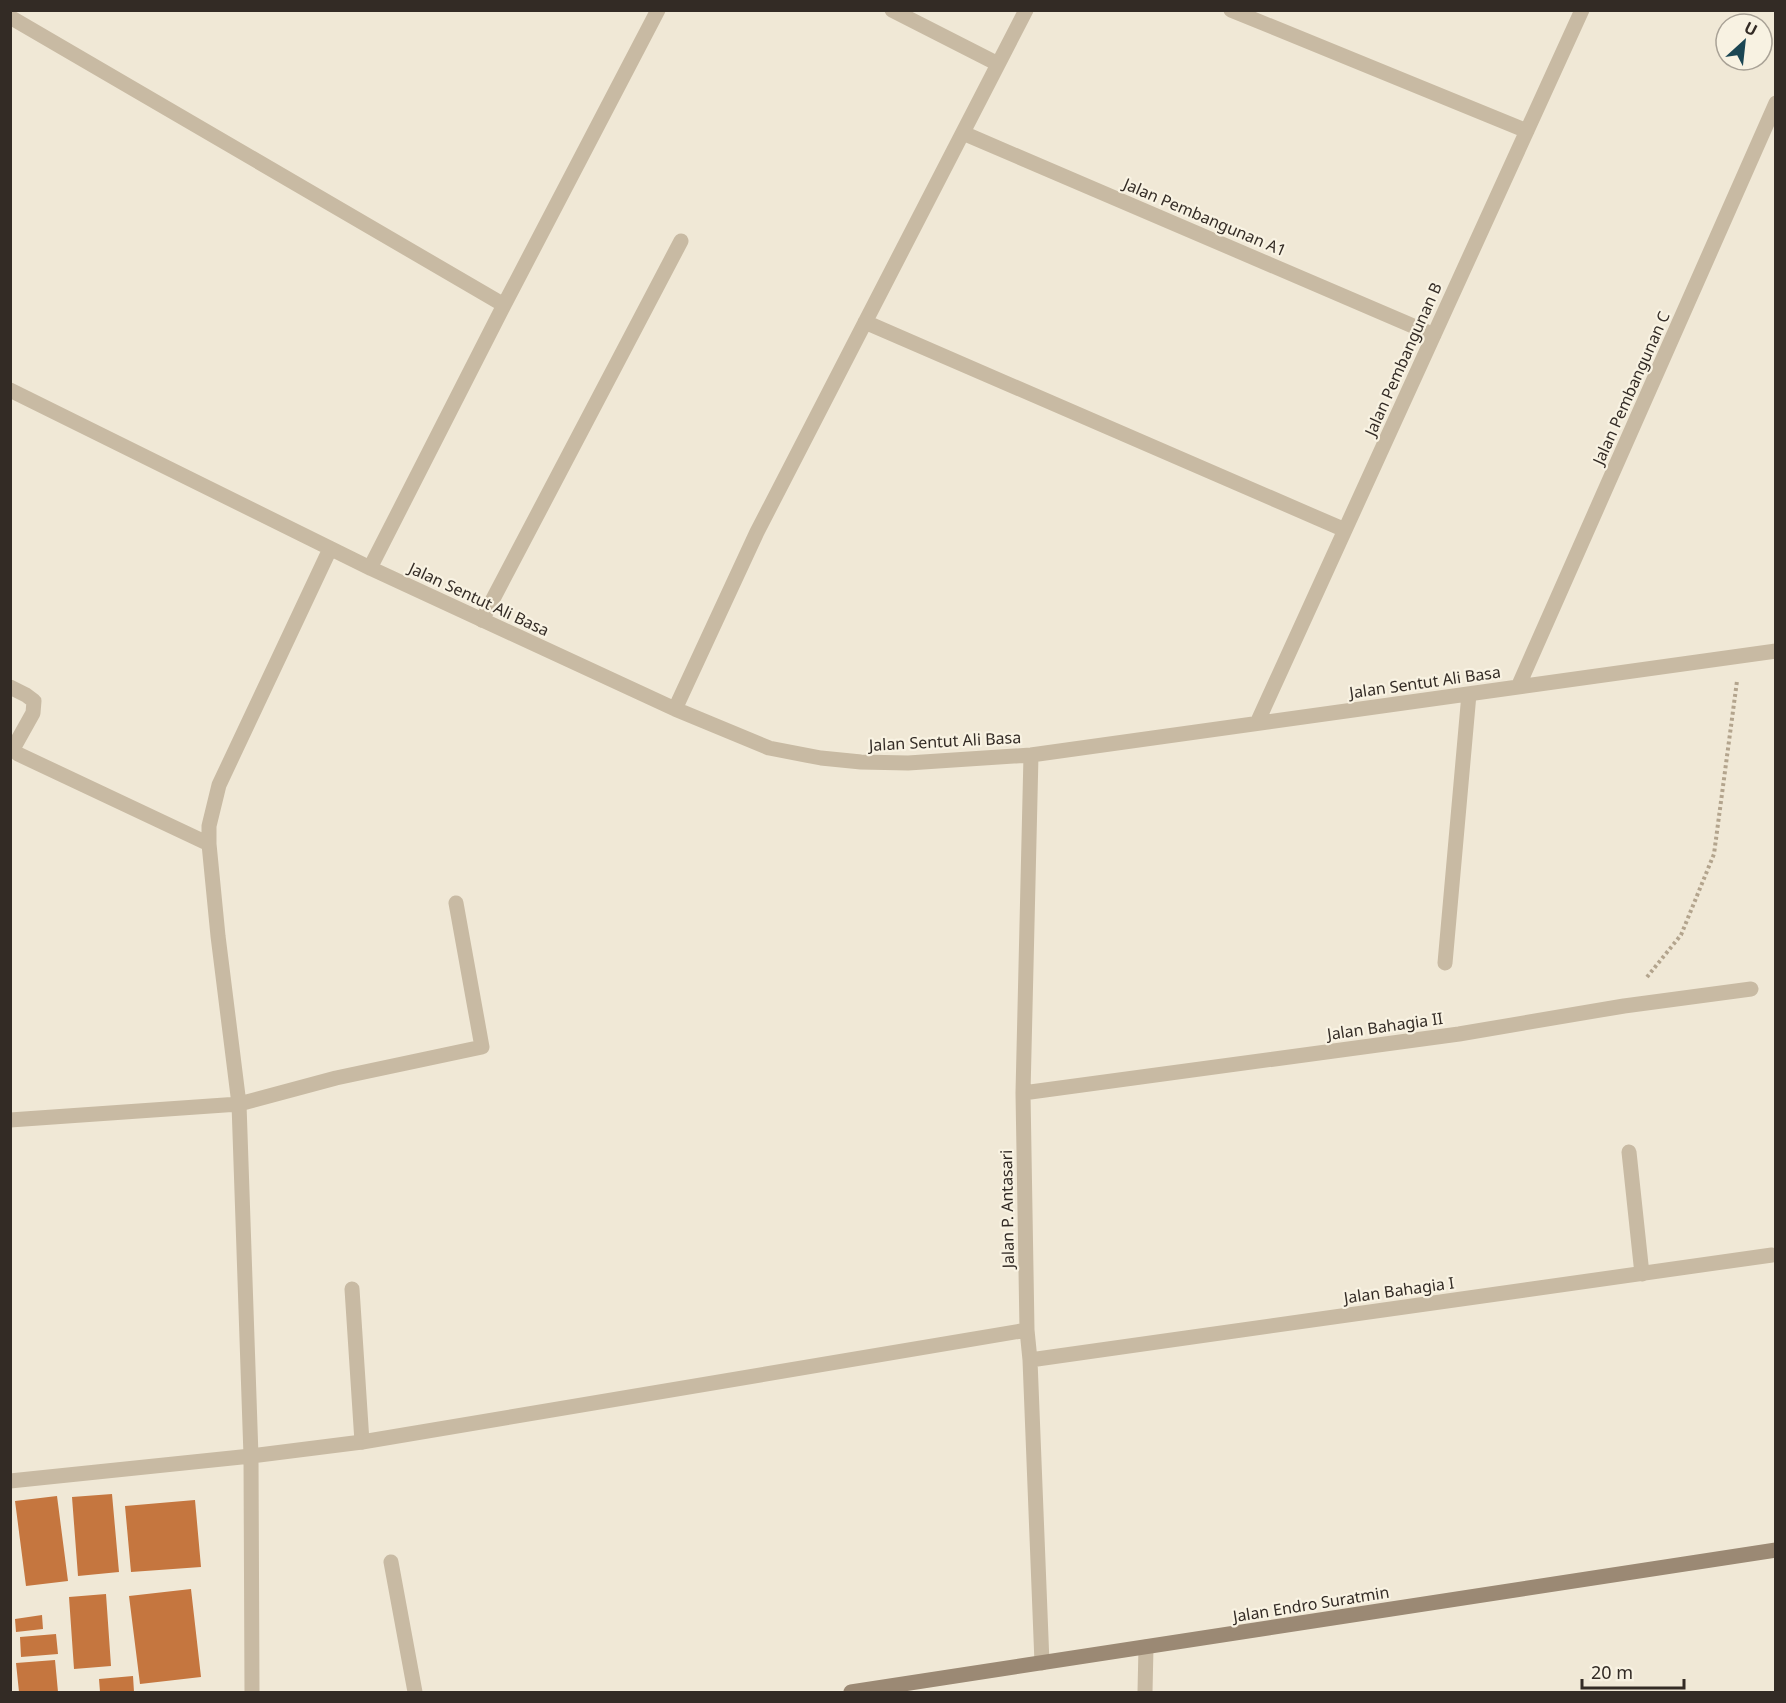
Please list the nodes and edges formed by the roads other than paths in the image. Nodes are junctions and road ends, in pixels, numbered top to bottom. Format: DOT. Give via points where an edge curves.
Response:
graph roads {
  1 [pos="658,10"];
  2 [pos="892,10"];
  3 [pos="1026,10"];
  4 [pos="1231,10"];
  5 [pos="1582,10"];
  6 [pos="10,17"];
  7 [pos="998,64"];
  8 [pos="1776,103"];
  9 [pos="1527,131"];
  10 [pos="963,133"];
  11 [pos="681,241"];
  12 [pos="504,305"];
  13 [pos="865,322"];
  14 [pos="1434,335"];
  15 [pos="10,390"];
  16 [pos="1345,530"];
  17 [pos="330,549"];
  18 [pos="370,568"];
  19 [pos="482,620"];
  20 [pos="1776,651"];
  21 [pos="10,687"];
  22 [pos="1518,687"];
  23 [pos="1469,694"];
  24 [pos="675,709"];
  25 [pos="1257,723"];
  26 [pos="1031,755"];
  27 [pos="209,844"];
  28 [pos="456,903"];
  29 [pos="1445,963"];
  30 [pos="1751,989"];
  31 [pos="1023,1093"];
  32 [pos="239,1104"];
  33 [pos="10,1120"];
  34 [pos="1629,1152"];
  35 [pos="1772,1255"];
  36 [pos="1642,1274"];
  37 [pos="352,1289"];
  38 [pos="1027,1330"];
  39 [pos="1030,1360"];
  40 [pos="362,1442"];
  41 [pos="251,1456"];
  42 [pos="10,1481"];
  43 [pos="1776,1550"];
  44 [pos="391,1562"];
  45 [pos="1146,1647"];
  46 [pos="1042,1663"];
  47 [pos="884,1690"];
  48 [pos="252,1692"];
  49 [pos="415,1692"];
  50 [pos="851,1692"];
  51 [pos="1145,1692"];
  1 -- 12 [label="street"];
  2 -- 7 [label="street"];
  3 -- 7 [label="street"];
  4 -- 9 [label="street"];
  5 -- 9 [label="street, Jalan Pembangunan B"];
  6 -- 12 [label="street"];
  7 -- 10 [label="street"];
  8 -- 22 [label="street, Jalan Pembangunan C"];
  9 -- 14 [label="street, Jalan Pembangunan B"];
  10 -- 13 [label="street"];
  10 -- 14 [label="street, Jalan Pembangunan A1"];
  11 -- 19 [label="street"];
  12 -- 18 [label="street"];
  13 -- 16 [label="street"];
  13 -- 24 [label="street" via="757,532"];
  14 -- 16 [label="street, Jalan Pembangunan B"];
  15 -- 17 [label="street, Jalan Sentut Ali Basa"];
  16 -- 25 [label="street, Jalan Pembangunan B"];
  17 -- 18 [label="street, Jalan Sentut Ali Basa"];
  17 -- 27 [label="street" via="219,785 209,826"];
  18 -- 19 [label="street, Jalan Sentut Ali Basa"];
  19 -- 24 [label="street, Jalan Sentut Ali Basa"];
  20 -- 22 [label="street, Jalan Sentut Ali Basa"];
  21 -- 27 [label="street" via="34,701 33,713 14,747 18,754"];
  22 -- 23 [label="street, Jalan Sentut Ali Basa"];
  23 -- 25 [label="street, Jalan Sentut Ali Basa"];
  23 -- 29 [label="street"];
  24 -- 26 [label="street, Jalan Sentut Ali Basa" via="769,748 821,758 908,763"];
  25 -- 26 [label="street, Jalan Sentut Ali Basa"];
  26 -- 31 [label="street, Jalan P. Antasari"];
  27 -- 32 [label="street"];
  28 -- 32 [label="street" via="482,1047 336,1078"];
  30 -- 31 [label="street, Jalan Bahagia II" via="1459,1034"];
  31 -- 38 [label="street, Jalan P. Antasari"];
  32 -- 33 [label="street"];
  32 -- 41 [label="street"];
  34 -- 36 [label="street"];
  35 -- 36 [label="street, Jalan Bahagia I"];
  36 -- 39 [label="street, Jalan Bahagia I"];
  37 -- 40 [label="street"];
  38 -- 39 [label="street, Jalan P. Antasari"];
  38 -- 40 [label="street"];
  39 -- 46 [label="street, Jalan P. Antasari"];
  40 -- 41 [label="street"];
  41 -- 42 [label="street"];
  41 -- 48 [label="street"];
  43 -- 45 [label="main road, Jalan Endro Suratmin"];
  44 -- 49 [label="street"];
  45 -- 46 [label="main road, Jalan Endro Suratmin"];
  45 -- 51 [label="street"];
  46 -- 47 [label="main road, Jalan Endro Suratmin"];
  47 -- 50 [label="main road, Jalan Endro Suratmin"];
}
